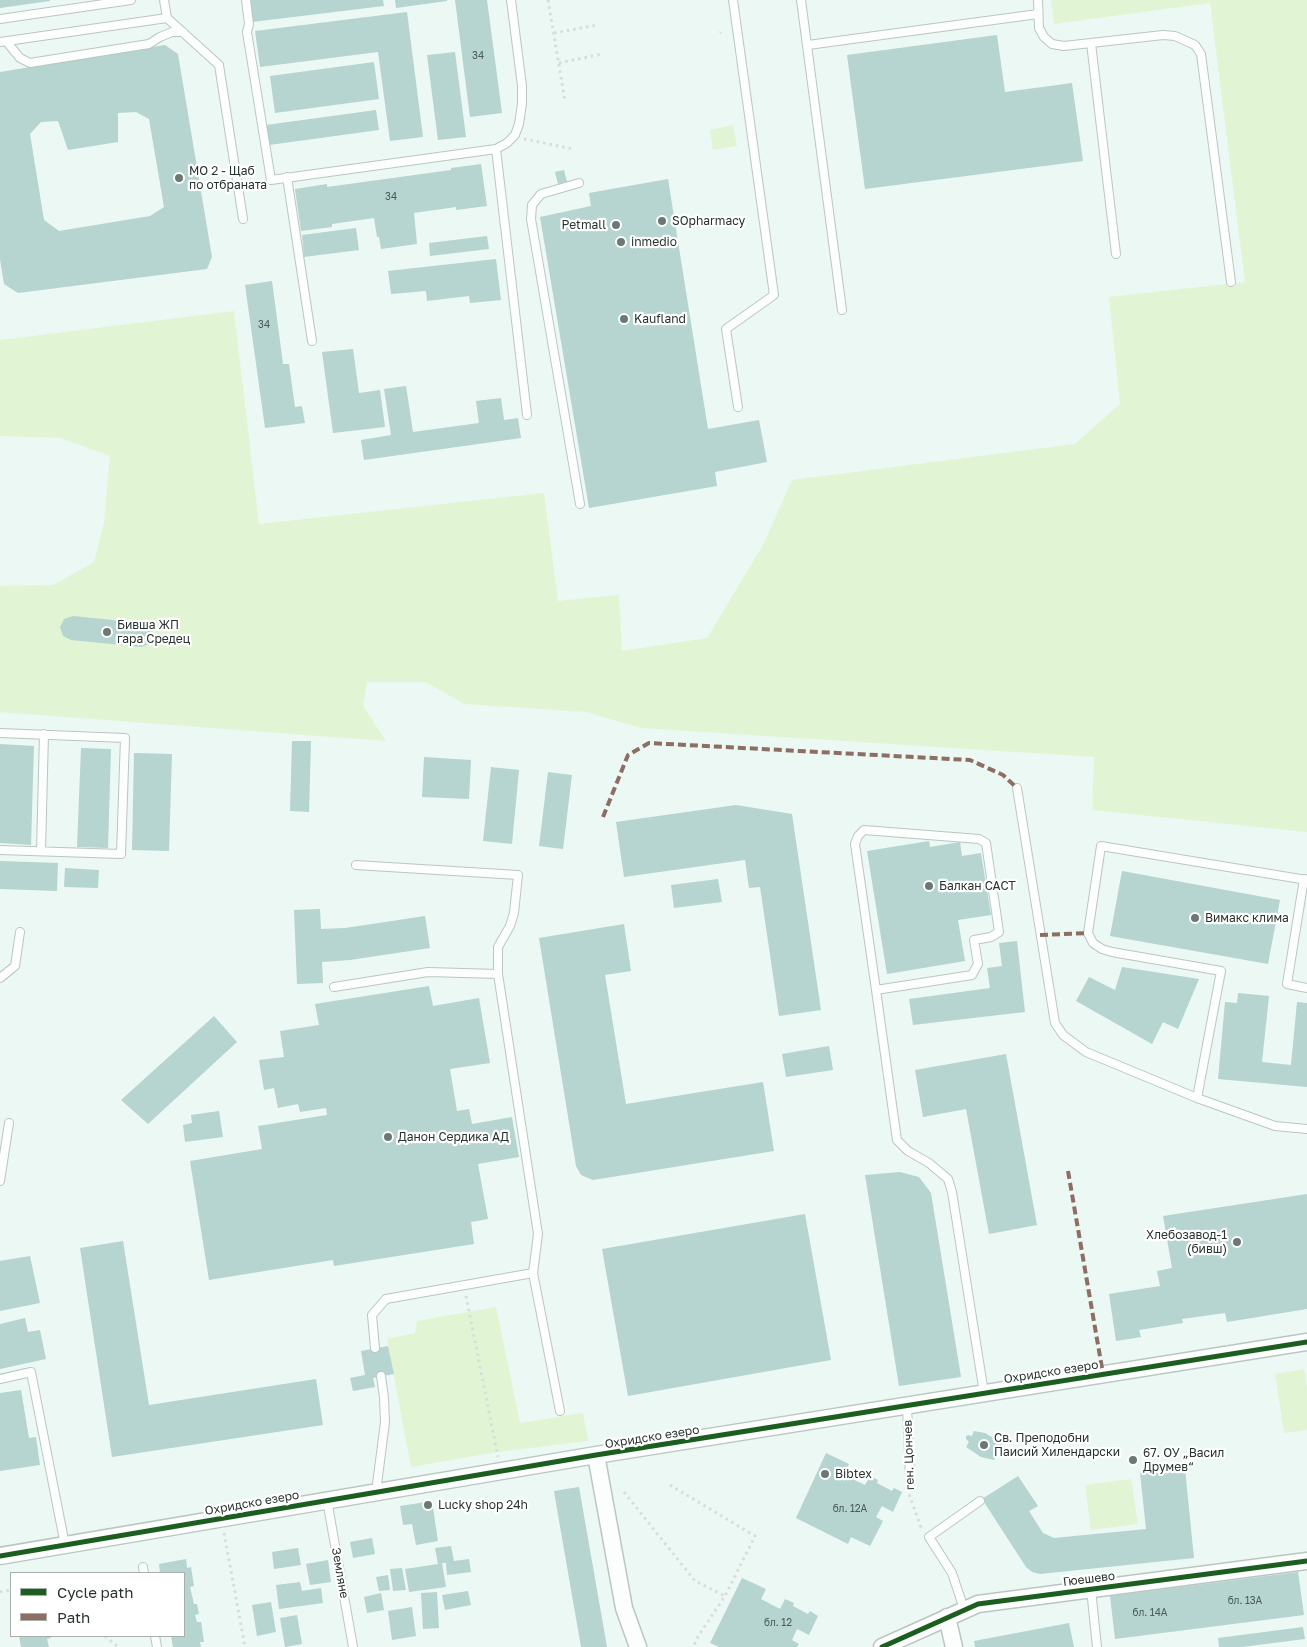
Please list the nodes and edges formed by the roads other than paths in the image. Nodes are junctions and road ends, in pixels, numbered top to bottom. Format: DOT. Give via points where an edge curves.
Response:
graph roads {
  1 [pos="131,0"];
  2 [pos="164,0"];
  3 [pos="246,0"];
  4 [pos="511,0"];
  5 [pos="733,0"];
  6 [pos="801,0"];
  7 [pos="1038,0"];
  8 [pos="1038,14"];
  9 [pos="168,18"];
  10 [pos="0,19"];
  11 [pos="183,32"];
  12 [pos="3,42"];
  13 [pos="1091,43"];
  14 [pos="808,45"];
  15 [pos="496,149"];
  16 [pos="287,177"];
  17 [pos="579,183"];
  18 [pos="243,219"];
  19 [pos="1116,254"];
  20 [pos="1231,282"];
  21 [pos="842,310"];
  22 [pos="312,341"];
  23 [pos="738,407"];
  24 [pos="527,415"];
  25 [pos="580,504"];
  26 [pos="0,733"];
  27 [pos="44,734"];
  28 [pos="1017,788"];
  29 [pos="0,850"];
  30 [pos="40,851"];
  31 [pos="356,865"];
  32 [pos="1306,879"];
  33 [pos="20,932"];
  34 [pos="498,974"];
  35 [pos="0,978"];
  36 [pos="334,987"];
  37 [pos="1307,988"];
  38 [pos="876,990"];
  39 [pos="1197,1098"];
  40 [pos="9,1123"];
  41 [pos="1307,1129"];
  42 [pos="0,1181"];
  43 [pos="533,1274"];
  44 [pos="1307,1342"];
  45 [pos="375,1348"];
  46 [pos="380,1376"];
  47 [pos="0,1379"];
  48 [pos="984,1393"];
  49 [pos="907,1406"];
  50 [pos="560,1412"];
  51 [pos="596,1456"];
  52 [pos="910,1478"];
  53 [pos="376,1492"];
  54 [pos="327,1500"];
  55 [pos="980,1501"];
  56 [pos="65,1544"];
  57 [pos="0,1556"];
  58 [pos="1307,1561"];
  59 [pos="1091,1589"];
  60 [pos="964,1609"];
  61 [pos="947,1616"];
  62 [pos="353,1647"];
  63 [pos="638,1647"];
  64 [pos="882,1647"];
  65 [pos="954,1647"];
  66 [pos="1097,1647"];
  1 -- 10 [label="lane"];
  2 -- 9 [label="lane"];
  3 -- 16 [label="lane" via="247,32 271,180"];
  4 -- 15 [label="lane" via="522,104 514,135"];
  5 -- 23 [label="lane" via="774,294 726,329"];
  6 -- 14 [label="lane"];
  7 -- 8 [label="lane"];
  8 -- 13 [label="lane" via="1044,38 1052,44"];
  8 -- 14 [label="lane"];
  9 -- 11 [label="lane"];
  9 -- 12 [label="lane"];
  11 -- 12 [label="lane" via="166,34 149,44 30,63"];
  11 -- 18 [label="lane" via="219,65"];
  13 -- 19 [label="lane"];
  13 -- 20 [label="lane" via="1163,35 1186,40 1201,54"];
  14 -- 21 [label="lane"];
  15 -- 16 [label="lane"];
  15 -- 24 [label="lane"];
  16 -- 22 [label="lane"];
  17 -- 25 [label="lane" via="541,194 532,205 531,219"];
  26 -- 27 [label="lane"];
  27 -- 30 [label="lane"];
  27 -- 30 [label="lane" via="125,738 122,835 121,854"];
  28 -- 39 [label="lane" via="1055,1023 1062,1035 1086,1052"];
  29 -- 30 [label="lane"];
  31 -- 34 [label="lane" via="518,875 514,913 498,947"];
  32 -- 37 [label="lane" via="1287,984"];
  32 -- 39 [label="lane" via="1101,846 1088,933 1093,943 1112,952 1221,972"];
  33 -- 35 [label="lane" via="15,966"];
  34 -- 36 [label="lane" via="428,972"];
  34 -- 43 [label="lane" via="538,1234"];
  38 -- 38 [label="lane" via="972,975 978,964 974,940 991,937 998,932 986,843 979,839 864,830 858,836 855,844"];
  38 -- 48 [label="lane" via="898,1140 908,1151 948,1179 952,1192"];
  39 -- 41 [label="lane" via="1275,1126"];
  40 -- 42 [label="lane"];
  43 -- 45 [label="lane" via="386,1299 372,1315"];
  43 -- 50 [label="lane"];
  44 -- 48 [label="street, Охридско езеро"];
  46 -- 53 [label="lane" via="385,1422"];
  47 -- 56 [label="lane" via="31,1372"];
  48 -- 49 [label="street, Охридско езеро"];
  49 -- 51 [label="street, Охридско езеро"];
  49 -- 52 [label="lane, ген. Цончев"];
  51 -- 53 [label="street, Охридско езеро"];
  51 -- 63 [label="street" via="624,1608"];
  53 -- 54 [label="street, Охридско езеро"];
  54 -- 56 [label="street, Охридско езеро"];
  54 -- 62 [label="lane, Земляне"];
  55 -- 60 [label="lane" via="929,1537 952,1572"];
  56 -- 57 [label="street, Охридско езеро"];
  58 -- 59 [label="street, Гюешево"];
  59 -- 60 [label="street, Гюешево" via="992,1601"];
  59 -- 66 [label="lane"];
  60 -- 61 [label="street, Гюешево"];
  61 -- 64 [label="street, Гюешево"];
  61 -- 65 [label="street"];
}
